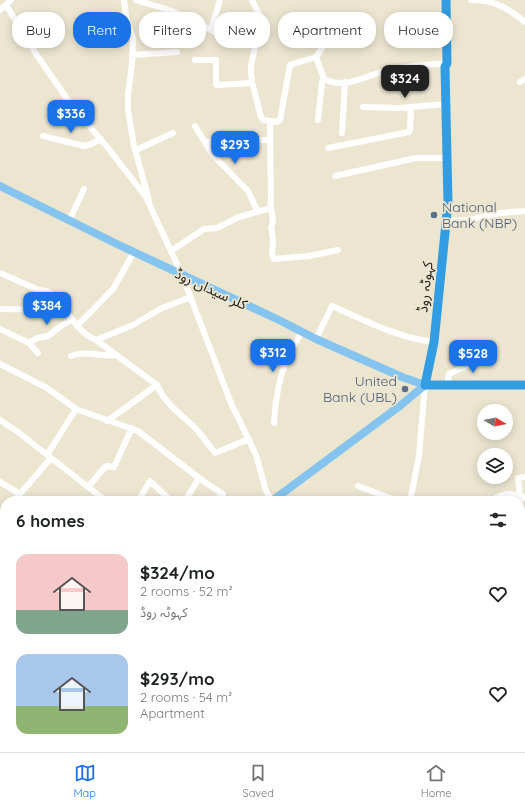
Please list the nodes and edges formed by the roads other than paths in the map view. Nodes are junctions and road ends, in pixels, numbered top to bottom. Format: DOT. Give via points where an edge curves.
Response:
graph roads {
  1 [pos="124,0"];
  2 [pos="136,0"];
  3 [pos="220,0"];
  4 [pos="252,0"];
  5 [pos="446,0"];
  6 [pos="471,0"];
  7 [pos="9,2"];
  8 [pos="0,10"];
  9 [pos="525,22"];
  10 [pos="322,48"];
  11 [pos="177,52"];
  12 [pos="132,55"];
  13 [pos="316,56"];
  14 [pos="195,60"];
  15 [pos="447,63"];
  16 [pos="324,79"];
  17 [pos="345,82"];
  18 [pos="252,83"];
  19 [pos="446,104"];
  20 [pos="363,107"];
  21 [pos="411,107"];
  22 [pos="318,120"];
  23 [pos="270,121"];
  24 [pos="195,126"];
  25 [pos="173,133"];
  26 [pos="342,133"];
  27 [pos="43,136"];
  28 [pos="101,139"];
  29 [pos="270,140"];
  30 [pos="205,142"];
  31 [pos="328,148"];
  32 [pos="136,150"];
  33 [pos="447,158"];
  34 [pos="335,176"];
  35 [pos="0,186"];
  36 [pos="84,190"];
  37 [pos="271,208"];
  38 [pos="152,209"];
  39 [pos="525,211"];
  40 [pos="258,212"];
  41 [pos="70,221"];
  42 [pos="446,221"];
  43 [pos="338,250"];
  44 [pos="171,251"];
  45 [pos="134,252"];
  46 [pos="0,273"];
  47 [pos="182,275"];
  48 [pos="191,297"];
  49 [pos="62,304"];
  50 [pos="0,309"];
  51 [pos="71,320"];
  52 [pos="77,326"];
  53 [pos="0,329"];
  54 [pos="302,331"];
  55 [pos="316,339"];
  56 [pos="96,340"];
  57 [pos="434,342"];
  58 [pos="29,343"];
  59 [pos="38,353"];
  60 [pos="116,355"];
  61 [pos="490,355"];
  62 [pos="71,356"];
  63 [pos="0,364"];
  64 [pos="157,385"];
  65 [pos="425,385"];
  66 [pos="525,385"];
  67 [pos="447,386"];
  68 [pos="76,409"];
  69 [pos="0,420"];
  70 [pos="107,421"];
  71 [pos="274,423"];
  72 [pos="132,428"];
  73 [pos="249,439"];
  74 [pos="49,457"];
  75 [pos="525,477"];
  76 [pos="199,478"];
  77 [pos="0,482"];
  78 [pos="358,486"];
  79 [pos="88,487"];
  80 [pos="20,494"];
  81 [pos="99,496"];
  82 [pos="141,496"];
  83 [pos="166,496"];
  84 [pos="188,496"];
  85 [pos="221,496"];
  86 [pos="269,496"];
  87 [pos="279,496"];
  88 [pos="385,496"];
  89 [pos="411,496"];
  90 [pos="499,496"];
  91 [pos="519,496"];
  92 [pos="523,496"];
  1 -- 12 [label="street" via="132,39"];
  2 -- 3 [label="street" via="172,11 214,31"];
  4 -- 18 [label="street" via="261,18 252,66"];
  5 -- 15 [label="highway, کہوٹہ روڈ"];
  6 -- 9 [label="street" via="499,5"];
  7 -- 8 [label="street"];
  7 -- 28 [label="street" via="36,54 72,106"];
  10 -- 13 [label="street"];
  11 -- 12 [label="street"];
  12 -- 32 [label="street" via="128,110"];
  13 -- 16 [label="street"];
  13 -- 23 [label="street" via="290,65 280,120"];
  14 -- 18 [label="street" via="216,60 217,85"];
  15 -- 17 [label="street" via="387,70 356,81"];
  15 -- 19 [label="highway, کہوٹہ روڈ"];
  16 -- 17 [label="street" via="336,83"];
  16 -- 22 [label="street"];
  17 -- 26 [label="street"];
  18 -- 23 [label="street" via="261,117"];
  19 -- 21 [label="street"];
  19 -- 33 [label="highway, کہوٹہ روڈ"];
  20 -- 21 [label="street"];
  21 -- 31 [label="street" via="409,132"];
  23 -- 29 [label="street"];
  24 -- 30 [label="street"];
  25 -- 32 [label="street"];
  27 -- 28 [label="street" via="84,146"];
  28 -- 38 [label="street" via="146,196"];
  29 -- 30 [label="street"];
  29 -- 37 [label="street"];
  30 -- 40 [label="street" via="212,154 248,191"];
  32 -- 38 [label="street"];
  33 -- 34 [label="street" via="416,158"];
  33 -- 42 [label="highway, کہوٹہ روڈ"];
  35 -- 41 [label="main road, کلر سیداں روڈ"];
  36 -- 41 [label="street"];
  37 -- 40 [label="street"];
  37 -- 43 [label="street" via="274,259 310,256"];
  38 -- 44 [label="street"];
  39 -- 42 [label="street"];
  40 -- 44 [label="street" via="217,228 204,229"];
  41 -- 45 [label="main road, کلر سیداں روڈ"];
  42 -- 57 [label="highway, کہوٹہ روڈ"];
  44 -- 47 [label="street"];
  45 -- 47 [label="main road, کلر سیداں روڈ"];
  45 -- 52 [label="street" via="113,289"];
  46 -- 49 [label="street" via="54,295"];
  47 -- 48 [label="street"];
  47 -- 54 [label="main road, کلر سیداں روڈ"];
  48 -- 56 [label="street"];
  48 -- 73 [label="street" via="231,403"];
  49 -- 50 [label="street" via="50,310"];
  49 -- 51 [label="street"];
  51 -- 52 [label="street"];
  51 -- 58 [label="street" via="48,336"];
  52 -- 56 [label="street" via="89,338"];
  53 -- 58 [label="street"];
  54 -- 55 [label="main road, کلر سیداں روڈ"];
  54 -- 71 [label="street" via="283,371 275,405"];
  55 -- 57 [label="street" via="332,306 377,326"];
  55 -- 65 [label="main road, کلر سیداں روڈ" via="402,378"];
  56 -- 60 [label="street"];
  57 -- 65 [label="highway, کہوٹہ روڈ"];
  58 -- 59 [label="street"];
  60 -- 62 [label="street" via="82,353"];
  60 -- 64 [label="street"];
  61 -- 67 [label="street" via="449,374"];
  63 -- 68 [label="street" via="47,388"];
  64 -- 70 [label="street"];
  64 -- 73 [label="street" via="169,405 196,430 215,453"];
  65 -- 67 [label="highway"];
  65 -- 87 [label="main road"];
  65 -- 89 [label="street" via="419,456"];
  66 -- 67 [label="highway"];
  68 -- 70 [label="street"];
  68 -- 74 [label="street"];
  69 -- 74 [label="street"];
  70 -- 72 [label="street"];
  72 -- 76 [label="street"];
  72 -- 79 [label="street" via="114,468 104,467"];
  73 -- 86 [label="street"];
  74 -- 79 [label="street"];
  74 -- 80 [label="street"];
  75 -- 92 [label="street" via="518,478"];
  76 -- 84 [label="street"];
  76 -- 85 [label="street" via="223,494"];
  77 -- 80 [label="street"];
  78 -- 88 [label="street"];
  79 -- 81 [label="street"];
  82 -- 83 [label="street" via="150,481"];
  90 -- 91 [label="street" via="508,493"];
}
